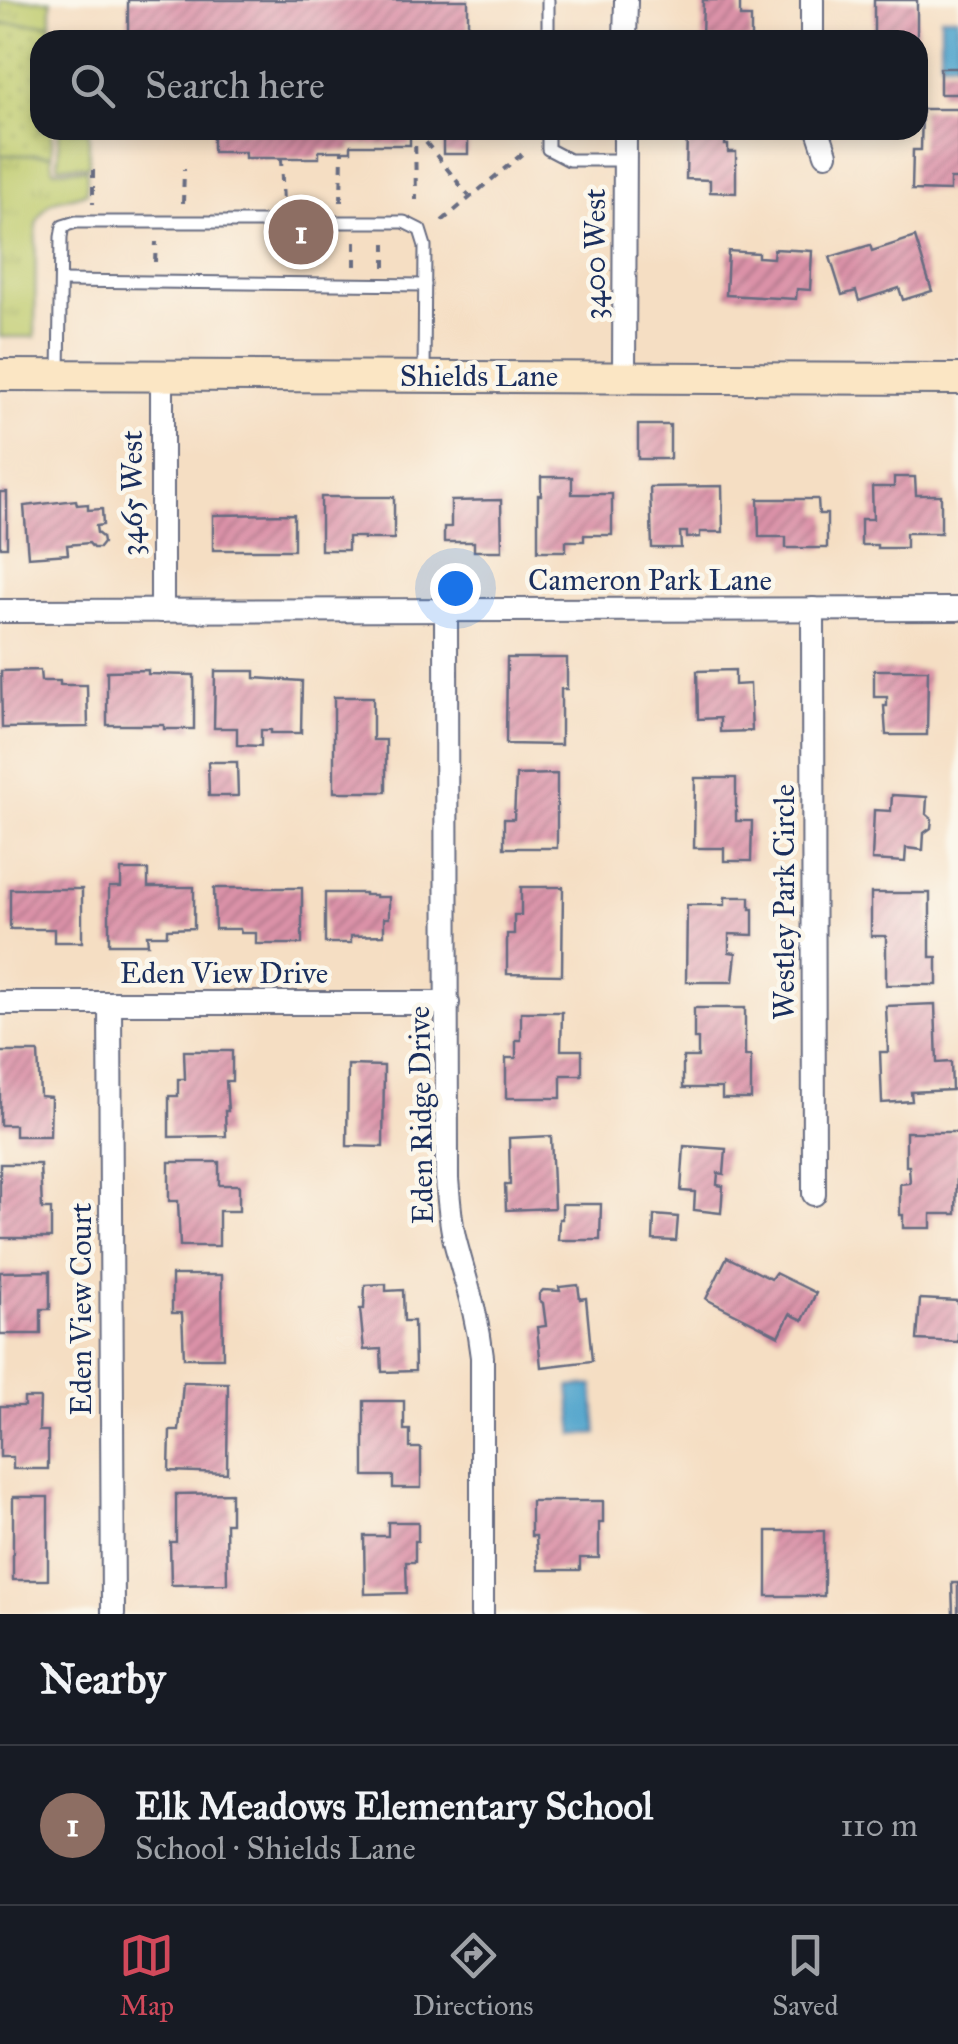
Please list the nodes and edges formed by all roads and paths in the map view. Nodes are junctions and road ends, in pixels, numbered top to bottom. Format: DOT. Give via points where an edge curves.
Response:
graph roads {
  1 [pos="548,0"];
  2 [pos="626,0"];
  3 [pos="812,0"];
  4 [pos="548,30"];
  5 [pos="625,30"];
  6 [pos="812,30"];
  7 [pos="416,140"];
  8 [pos="424,140"];
  9 [pos="548,140"];
  10 [pos="625,140"];
  11 [pos="821,140"];
  12 [pos="342,152"];
  13 [pos="522,154"];
  14 [pos="826,154"];
  15 [pos="281,158"];
  16 [pos="625,160"];
  17 [pos="184,169"];
  18 [pos="93,170"];
  19 [pos="470,198"];
  20 [pos="416,200"];
  21 [pos="341,202"];
  22 [pos="184,203"];
  23 [pos="283,203"];
  24 [pos="93,204"];
  25 [pos="442,221"];
  26 [pos="355,242"];
  27 [pos="385,243"];
  28 [pos="61,281"];
  29 [pos="355,284"];
  30 [pos="386,284"];
  31 [pos="425,284"];
  32 [pos="0,375"];
  33 [pos="60,375"];
  34 [pos="162,375"];
  35 [pos="424,376"];
  36 [pos="624,377"];
  37 [pos="958,378"];
  38 [pos="958,609"];
  39 [pos="0,610"];
  40 [pos="162,610"];
  41 [pos="446,610"];
  42 [pos="813,610"];
  43 [pos="0,1003"];
  44 [pos="110,1003"];
  45 [pos="448,1003"];
  46 [pos="814,1194"];
  47 [pos="112,1614"];
  48 [pos="482,1614"];
  1 -- 4 [label="lane"];
  2 -- 5 [label="street"];
  3 -- 6 [label="street"];
  7 -- 20 [label="path"];
  8 -- 19 [label="path"];
  9 -- 16 [label="lane" via="548,150 569,160"];
  10 -- 16 [label="street, 3400 West"];
  11 -- 14 [label="street"];
  12 -- 21 [label="path"];
  13 -- 19 [label="path"];
  15 -- 23 [label="path"];
  16 -- 36 [label="street, 3400 West"];
  17 -- 22 [label="path"];
  18 -- 24 [label="path"];
  19 -- 25 [label="path"];
  26 -- 29 [label="path"];
  27 -- 30 [label="path"];
  28 -- 29 [label="lane"];
  28 -- 31 [label="lane" via="64,226 76,222 404,222 420,230"];
  28 -- 33 [label="lane"];
  29 -- 30 [label="lane"];
  30 -- 31 [label="lane"];
  31 -- 35 [label="lane"];
  32 -- 33 [label="main road, Shields Lane"];
  33 -- 34 [label="main road, Shields Lane"];
  34 -- 35 [label="main road, Shields Lane"];
  34 -- 40 [label="street, 3465 West"];
  35 -- 36 [label="main road, Shields Lane"];
  36 -- 37 [label="main road, Shields Lane"];
  38 -- 42 [label="street, Cameron Park Lane"];
  39 -- 40 [label="street, Cameron Park Lane"];
  40 -- 41 [label="street, Cameron Park Lane"];
  41 -- 42 [label="street, Cameron Park Lane"];
  41 -- 45 [label="street, Eden Ridge Drive"];
  42 -- 46 [label="street, Westley Park Circle"];
  43 -- 44 [label="street, Eden View Drive"];
  44 -- 45 [label="street, Eden View Drive"];
  44 -- 47 [label="street, Eden View Court"];
  45 -- 48 [label="street, Eden Ridge Drive" via="449,1211 482,1357"];
}
